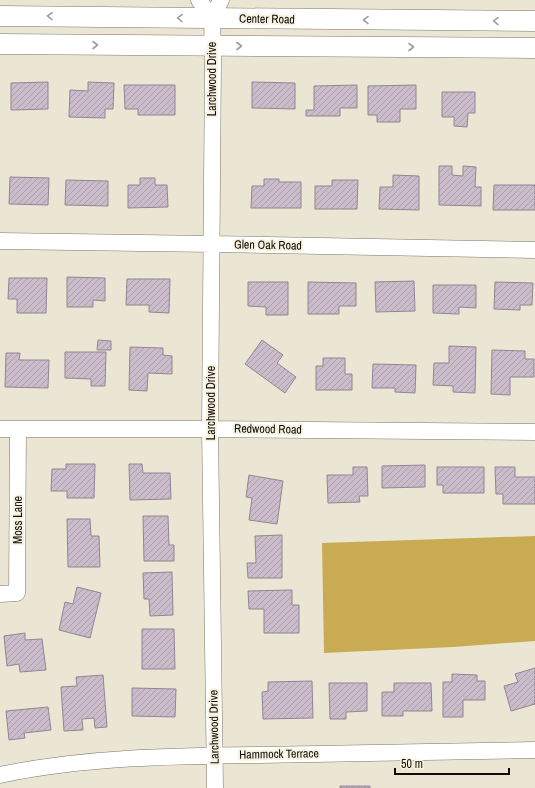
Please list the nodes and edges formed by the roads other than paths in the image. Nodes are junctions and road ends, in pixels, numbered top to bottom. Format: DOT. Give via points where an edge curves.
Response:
graph roads {
  1 [pos="199,0"];
  2 [pos="221,0"];
  3 [pos="0,16"];
  4 [pos="212,18"];
  5 [pos="535,21"];
  6 [pos="0,44"];
  7 [pos="213,46"];
  8 [pos="535,48"];
  9 [pos="0,241"];
  10 [pos="212,244"];
  11 [pos="535,250"];
  12 [pos="210,428"];
  13 [pos="0,429"];
  14 [pos="18,429"];
  15 [pos="535,432"];
  16 [pos="0,594"];
  17 [pos="535,750"];
  18 [pos="214,756"];
  19 [pos="0,775"];
  20 [pos="215,788"];
  1 -- 4 [label="street"];
  2 -- 4 [label="street"];
  4 -- 3 [label="street, Center Road, one-way"];
  5 -- 4 [label="street, Center Road, one-way"];
  4 -- 7 [label="street, Larchwood Drive"];
  6 -- 7 [label="street, one-way"];
  7 -- 8 [label="street, one-way"];
  7 -- 10 [label="street, Larchwood Drive"];
  9 -- 10 [label="street, Glen Oak Road"];
  10 -- 11 [label="street, Glen Oak Road"];
  10 -- 12 [label="street, Larchwood Drive"];
  12 -- 14 [label="street, Redwood Road"];
  12 -- 15 [label="street, Redwood Road"];
  12 -- 18 [label="street, Larchwood Drive"];
  13 -- 14 [label="street, Redwood Road"];
  14 -- 16 [label="street, Moss Lane" via="17,593"];
  17 -- 18 [label="street, Hammock Terrace"];
  18 -- 19 [label="street, Hammock Terrace" via="104,760"];
  18 -- 20 [label="street, Larchwood Drive"];
}
